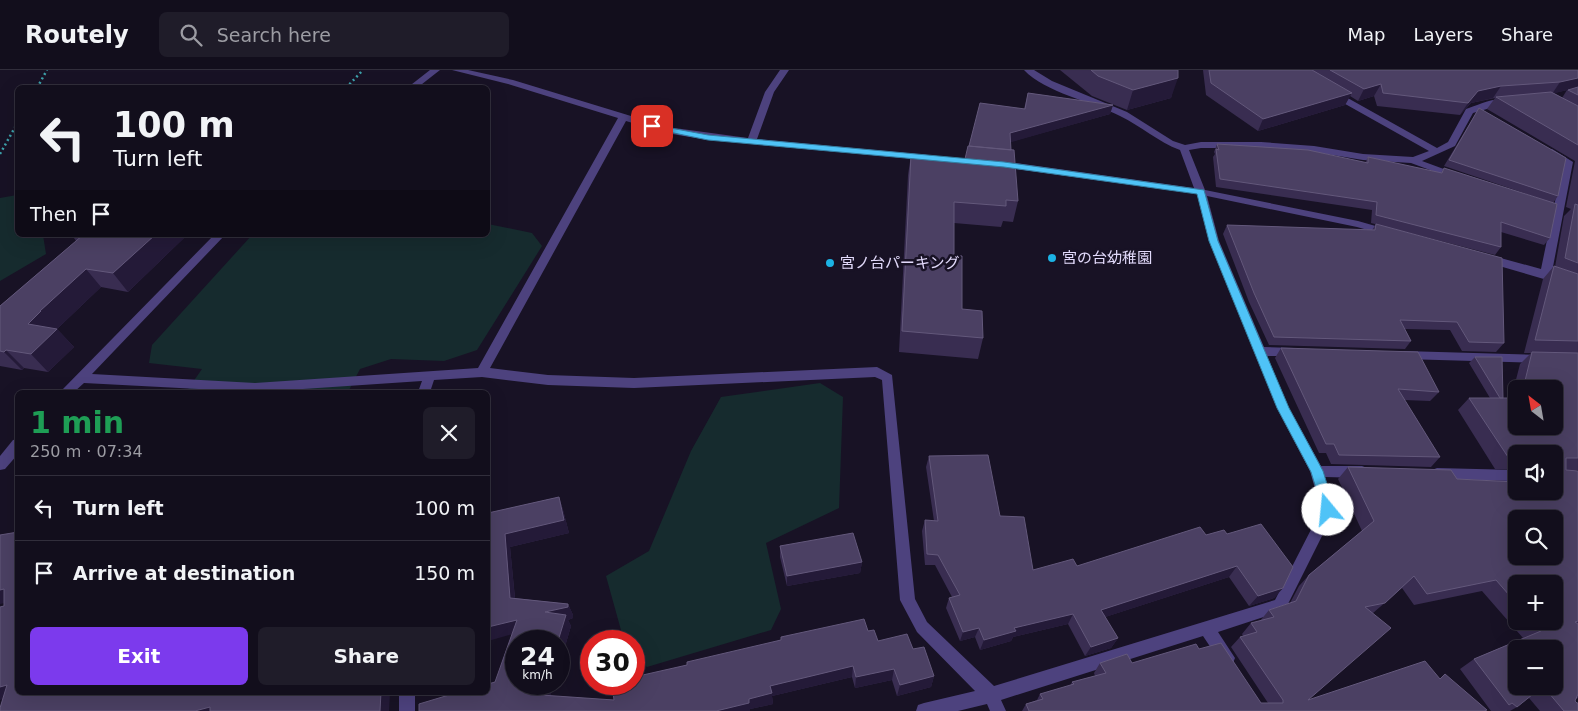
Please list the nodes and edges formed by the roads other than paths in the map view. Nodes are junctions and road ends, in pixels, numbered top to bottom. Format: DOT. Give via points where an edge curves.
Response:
graph roads {
  1 [pos="436,70"];
  2 [pos="456,70"];
  3 [pos="786,70"];
  4 [pos="1028,70"];
  5 [pos="415,85"];
  6 [pos="1324,88"];
  7 [pos="1520,101"];
  8 [pos="1474,107"];
  9 [pos="1490,117"];
  10 [pos="624,118"];
  11 [pos="751,141"];
  12 [pos="1184,148"];
  13 [pos="1546,149"];
  14 [pos="1436,151"];
  15 [pos="937,158"];
  16 [pos="1413,160"];
  17 [pos="995,164"];
  18 [pos="1465,179"];
  19 [pos="1201,192"];
  20 [pos="1553,208"];
  21 [pos="1571,214"];
  22 [pos="1396,234"];
  23 [pos="218,237"];
  24 [pos="1471,254"];
  25 [pos="1546,274"];
  26 [pos="1578,285"];
  27 [pos="1259,351"];
  28 [pos="1309,352"];
  29 [pos="1389,355"];
  30 [pos="1558,360"];
  31 [pos="482,372"];
  32 [pos="429,376"];
  33 [pos="81,378"];
  34 [pos="69,390"];
  35 [pos="425,390"];
  36 [pos="15,448"];
  37 [pos="0,465"];
  38 [pos="1317,471"];
  39 [pos="1376,473"];
  40 [pos="1426,474"];
  41 [pos="1508,476"];
  42 [pos="1207,629"];
  43 [pos="1235,670"];
  44 [pos="407,695"];
  45 [pos="991,695"];
  46 [pos="407,711"];
  47 [pos="924,711"];
  48 [pos="998,711"];
  1 -- 5 [label="street"];
  2 -- 10 [label="street" via="510,82"];
  3 -- 11 [label="street" via="773,86"];
  4 -- 12 [label="street" via="1048,83 1124,114 1170,143"];
  6 -- 14 [label="street"];
  7 -- 8 [label="street"];
  8 -- 9 [label="street"];
  8 -- 14 [label="street" via="1452,144"];
  10 -- 11 [label="street" via="666,130"];
  10 -- 31 [label="street"];
  11 -- 15 [label="street"];
  12 -- 16 [label="street" via="1262,145"];
  12 -- 19 [label="street"];
  13 -- 20 [label="street" via="1568,162"];
  14 -- 16 [label="street"];
  16 -- 18 [label="street"];
  17 -- 19 [label="street"];
  19 -- 22 [label="street"];
  19 -- 27 [label="street" via="1214,241"];
  20 -- 21 [label="street"];
  20 -- 25 [label="street"];
  23 -- 33 [label="street"];
  24 -- 25 [label="street"];
  25 -- 26 [label="street"];
  27 -- 28 [label="street"];
  27 -- 38 [label="street" via="1283,408"];
  29 -- 30 [label="street"];
  31 -- 32 [label="street"];
  31 -- 45 [label="street" via="548,380 634,383 877,372 888,378 908,600 922,627"];
  32 -- 33 [label="street" via="255,388"];
  32 -- 35 [label="street"];
  33 -- 34 [label="street"];
  36 -- 37 [label="street"];
  38 -- 39 [label="street"];
  38 -- 42 [label="street" via="1328,510 1280,605"];
  40 -- 41 [label="street"];
  42 -- 43 [label="street"];
  42 -- 45 [label="street"];
  44 -- 46 [label="street"];
  45 -- 47 [label="street"];
  45 -- 48 [label="street"];
}
